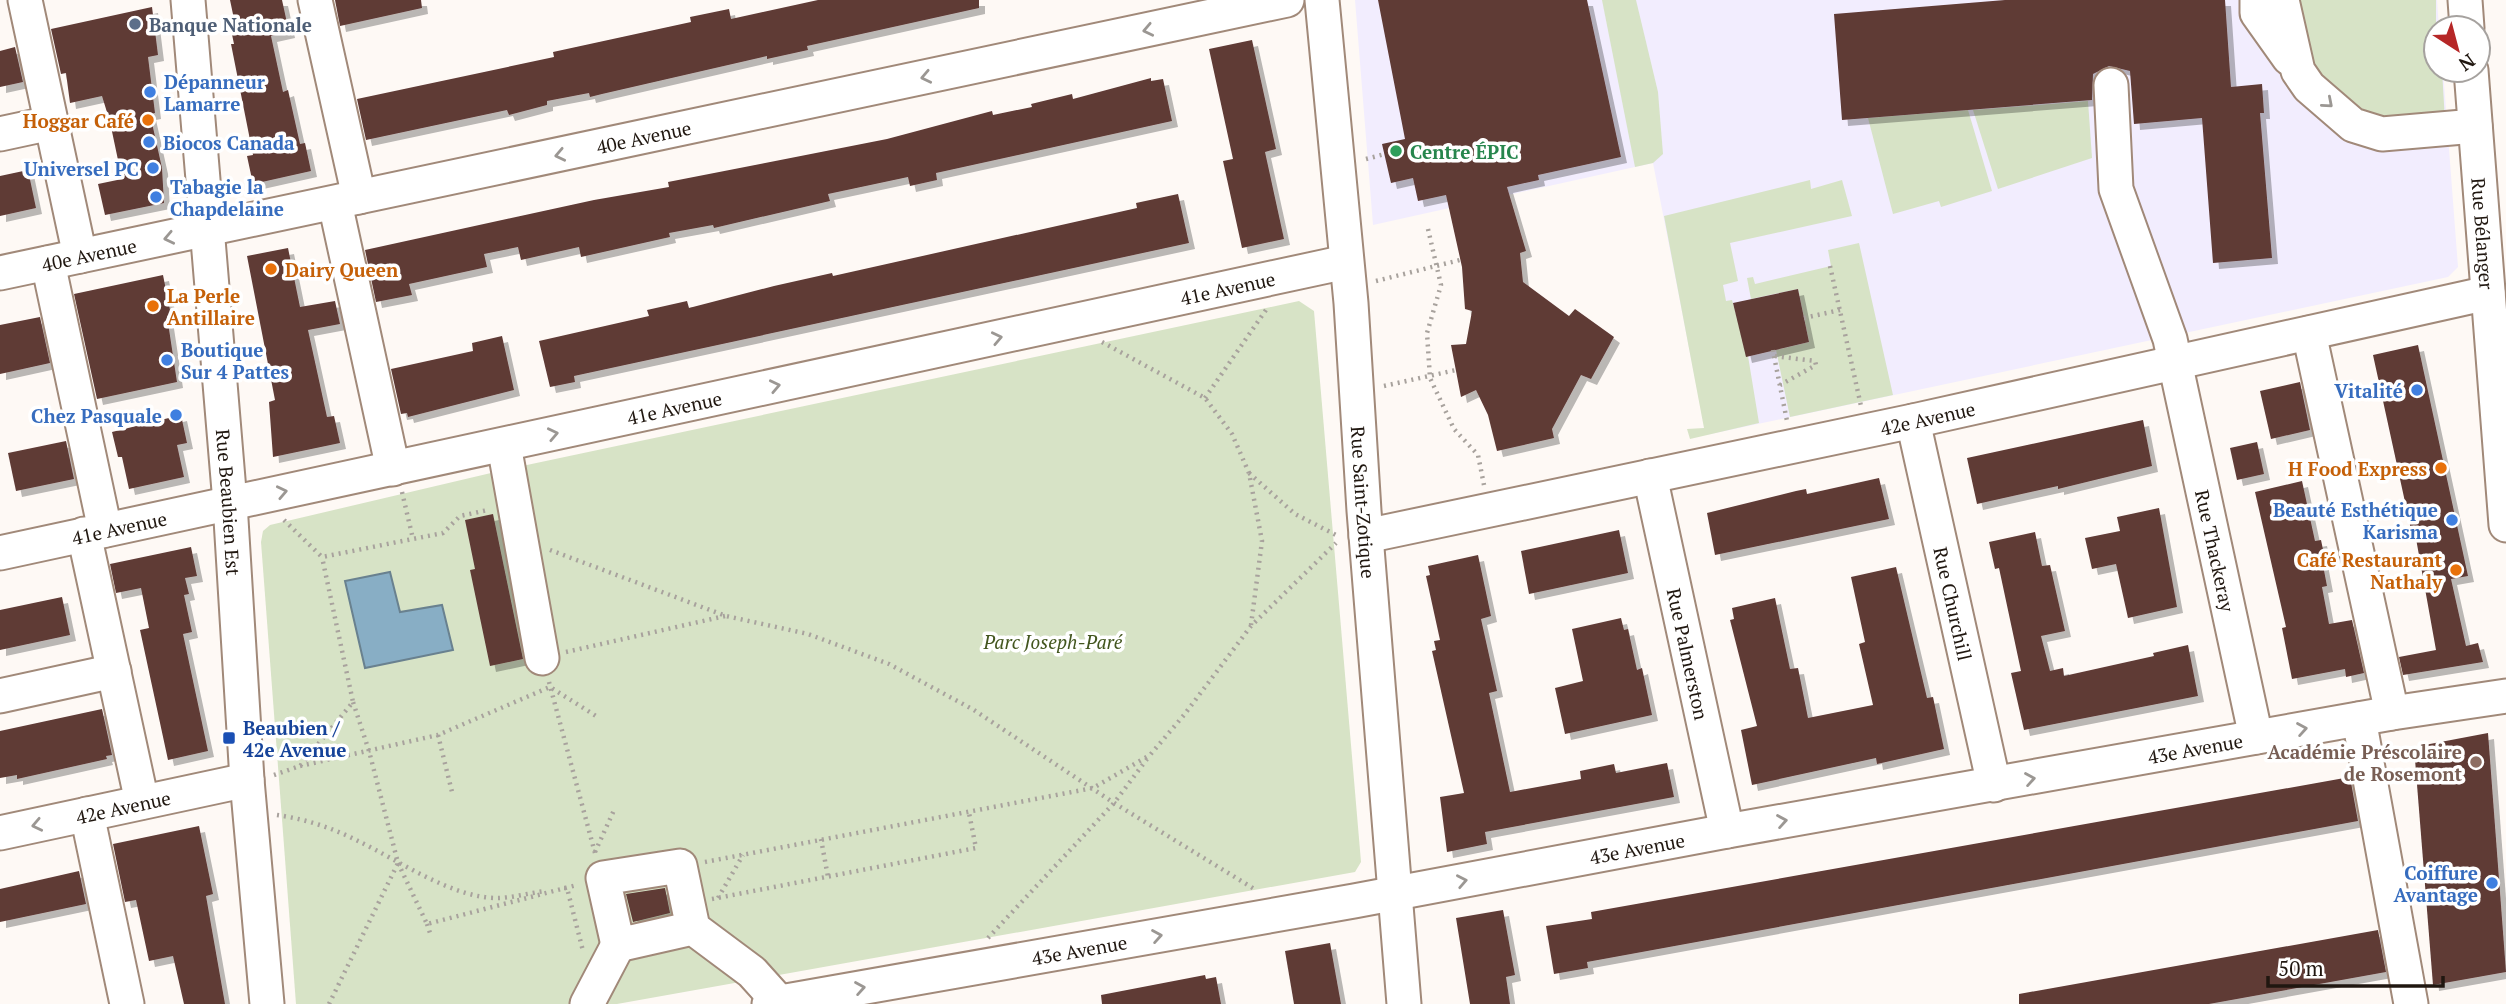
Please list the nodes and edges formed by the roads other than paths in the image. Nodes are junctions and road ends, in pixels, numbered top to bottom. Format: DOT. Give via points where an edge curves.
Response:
graph roads {
  1 [pos="25,0"];
  2 [pos="188,0"];
  3 [pos="315,0"];
  4 [pos="1287,0"];
  5 [pos="1322,0"];
  6 [pos="2257,0"];
  7 [pos="2281,0"];
  8 [pos="1187,10"];
  9 [pos="2298,71"];
  10 [pos="2471,84"];
  11 [pos="2111,85"];
  12 [pos="51,123"];
  13 [pos="2475,126"];
  14 [pos="0,134"];
  15 [pos="347,200"];
  16 [pos="207,230"];
  17 [pos="80,256"];
  18 [pos="1346,262"];
  19 [pos="48,263"];
  20 [pos="0,273"];
  21 [pos="2488,293"];
  22 [pos="2309,333"];
  23 [pos="2174,363"];
  24 [pos="1913,421"];
  25 [pos="504,445"];
  26 [pos="1650,475"];
  27 [pos="398,480"];
  28 [pos="230,503"];
  29 [pos="2506,525"];
  30 [pos="94,532"];
  31 [pos="1346,538"];
  32 [pos="0,553"];
  33 [pos="114,671"];
  34 [pos="546,673"];
  35 [pos="0,696"];
  36 [pos="2506,696"];
  37 [pos="2392,713"];
  38 [pos="2359,719"];
  39 [pos="2256,737"];
  40 [pos="260,778"];
  41 [pos="1994,785"];
  42 [pos="142,802"];
  43 [pos="87,814"];
  44 [pos="1727,831"];
  45 [pos="0,833"];
  46 [pos="1395,893"];
  47 [pos="699,910"];
  48 [pos="618,945"];
  49 [pos="590,998"];
  50 [pos="774,1003"];
  51 [pos="127,1004"];
  52 [pos="267,1004"];
  53 [pos="1404,1004"];
  54 [pos="2411,1004"];
  1 -- 12 [label="street"];
  2 -- 16 [label="street, Rue Beaubien Est"];
  3 -- 15 [label="street"];
  4 -- 8 [label="street, 40e Avenue"];
  5 -- 18 [label="street, Rue Saint-Zotique"];
  6 -- 9 [label="street" via="2257,13"];
  7 -- 9 [label="street"];
  8 -- 15 [label="street, 40e Avenue, one-way"];
  9 -- 13 [label="street, one-way" via="2309,87 2353,125 2382,134"];
  10 -- 13 [label="street, Rue Bélanger"];
  11 -- 23 [label="street, Rue Thackeray" via="2116,189"];
  12 -- 14 [label="street"];
  12 -- 17 [label="street"];
  13 -- 21 [label="street, Rue Bélanger"];
  15 -- 16 [label="street, 40e Avenue"];
  15 -- 27 [label="street"];
  16 -- 17 [label="street, 40e Avenue, one-way"];
  16 -- 28 [label="street, Rue Beaubien Est"];
  17 -- 19 [label="street, 40e Avenue"];
  25 -- 18 [label="street, 41e Avenue, one-way"];
  18 -- 31 [label="street, Rue Saint-Zotique"];
  19 -- 20 [label="street, 40e Avenue"];
  19 -- 30 [label="street"];
  21 -- 22 [label="street, 42e Avenue"];
  21 -- 29 [label="street, Rue Bélanger"];
  22 -- 23 [label="street, 42e Avenue"];
  22 -- 37 [label="street"];
  23 -- 24 [label="street, 42e Avenue"];
  23 -- 39 [label="street, Rue Thackeray"];
  24 -- 26 [label="street, 42e Avenue"];
  24 -- 41 [label="street, Rue Churchill"];
  25 -- 27 [label="street, 41e Avenue"];
  25 -- 34 [label="street"];
  26 -- 31 [label="street, 42e Avenue"];
  26 -- 44 [label="street, Rue Palmerston"];
  28 -- 27 [label="street, 41e Avenue, one-way"];
  28 -- 30 [label="street, 41e Avenue"];
  28 -- 40 [label="street, Rue Beaubien Est"];
  30 -- 32 [label="street, 41e Avenue"];
  30 -- 33 [label="street"];
  31 -- 46 [label="street, Rue Saint-Zotique"];
  33 -- 35 [label="street"];
  33 -- 42 [label="street"];
  36 -- 37 [label="street, 43e Avenue"];
  37 -- 38 [label="street, 43e Avenue"];
  39 -- 38 [label="street, 43e Avenue, one-way"];
  38 -- 54 [label="street"];
  41 -- 39 [label="street, 43e Avenue, one-way"];
  40 -- 42 [label="street, 42e Avenue"];
  40 -- 52 [label="street, Rue Beaubien Est"];
  44 -- 41 [label="street, 43e Avenue, one-way"];
  42 -- 43 [label="street, 42e Avenue"];
  43 -- 45 [label="street, 42e Avenue, one-way"];
  43 -- 51 [label="street"];
  46 -- 44 [label="street, 43e Avenue, one-way"];
  50 -- 46 [label="street, 43e Avenue, one-way"];
  46 -- 53 [label="street, Rue Saint-Zotique"];
  47 -- 48 [label="street"];
  47 -- 48 [label="street" via="680,866 599,865"];
  47 -- 50 [label="street"];
  48 -- 49 [label="street"];
}
